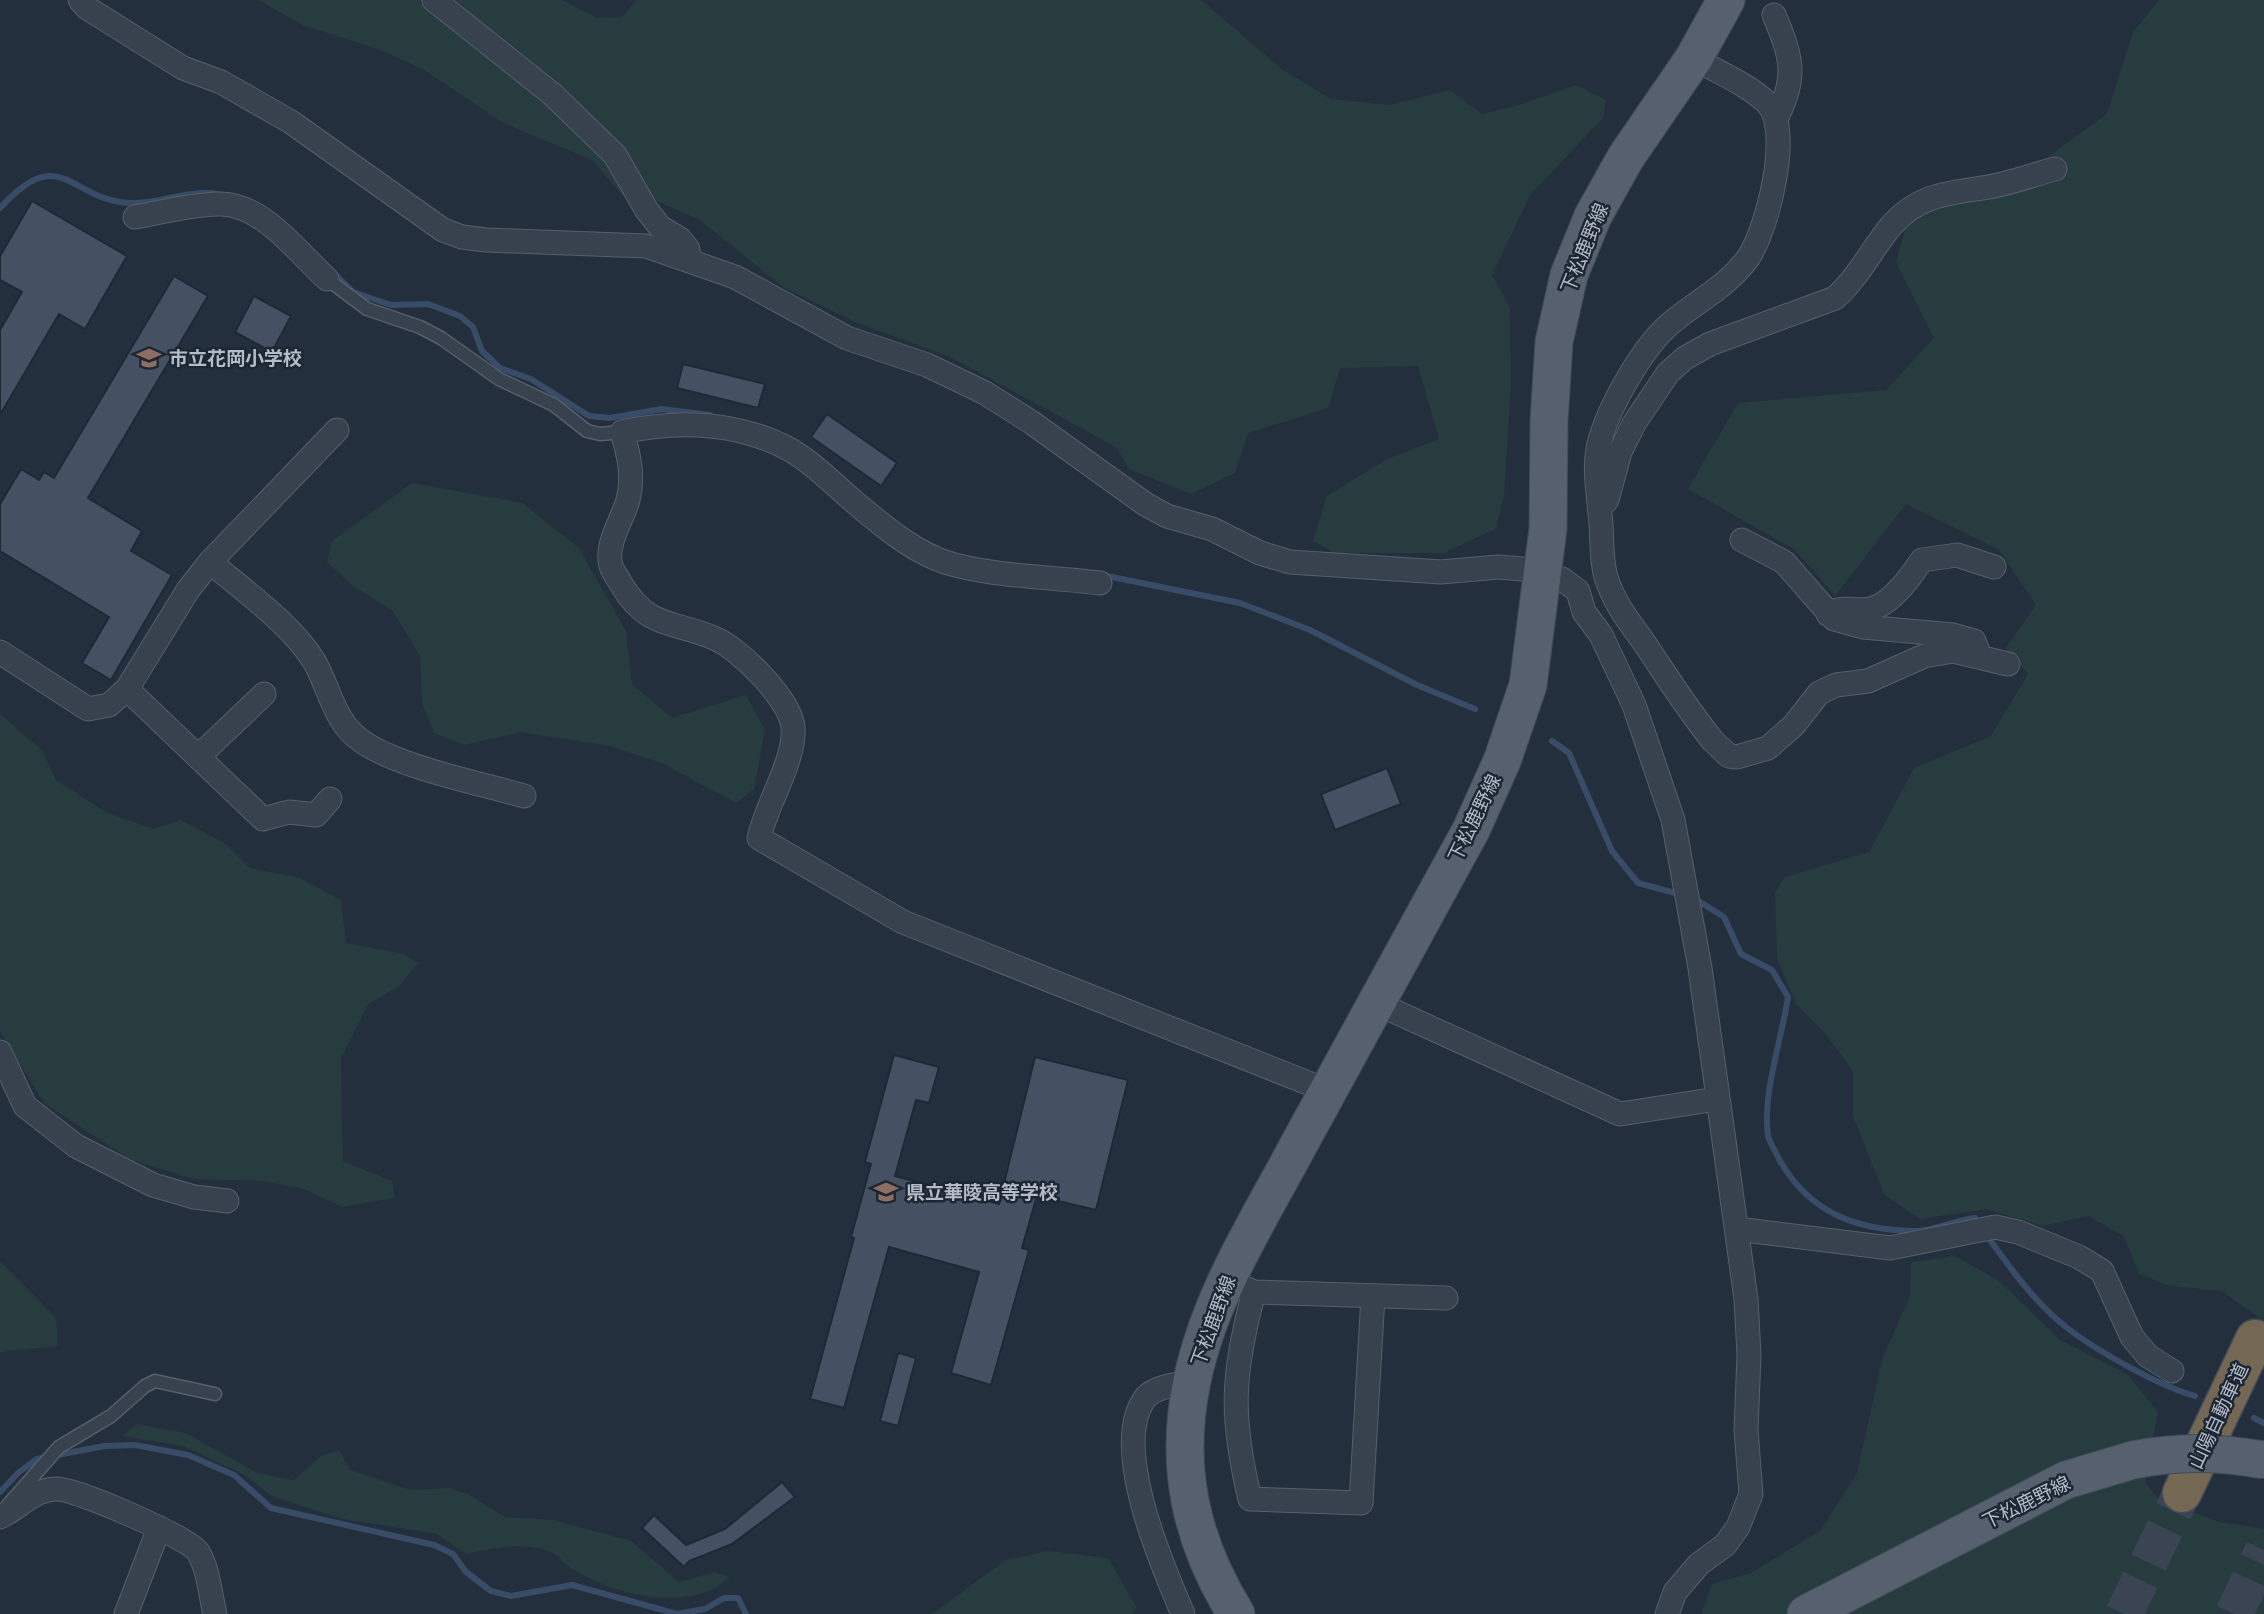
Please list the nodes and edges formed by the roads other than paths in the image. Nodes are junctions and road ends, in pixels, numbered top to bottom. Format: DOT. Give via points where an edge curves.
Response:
graph roads {
  1 [pos="80,0"];
  2 [pos="434,0"];
  3 [pos="1726,0"];
  4 [pos="1774,15"];
  5 [pos="1694,58"];
  6 [pos="1777,117"];
  7 [pos="2055,169"];
  8 [pos="135,217"];
  9 [pos="689,258"];
  10 [pos="327,279"];
  11 [pos="337,430"];
  12 [pos="622,432"];
  13 [pos="1600,507"];
  14 [pos="1742,540"];
  15 [pos="210,562"];
  16 [pos="1994,566"];
  17 [pos="1545,573"];
  18 [pos="1605,576"];
  19 [pos="1100,583"];
  20 [pos="1578,591"];
  21 [pos="1828,614"];
  22 [pos="0,652"];
  23 [pos="1980,656"];
  24 [pos="2008,664"];
  25 [pos="127,690"];
  26 [pos="264,694"];
  27 [pos="199,756"];
  28 [pos="524,796"];
  29 [pos="330,799"];
  30 [pos="1376,1003"];
  31 [pos="0,1052"];
  32 [pos="1328,1091"];
  33 [pos="1717,1099"];
  34 [pos="227,1201"];
  35 [pos="1737,1229"];
  36 [pos="1240,1286"];
  37 [pos="1373,1296"];
  38 [pos="1446,1298"];
  39 [pos="2255,1339"];
  40 [pos="2172,1371"];
  41 [pos="1192,1382"];
  42 [pos="215,1394"];
  43 [pos="2264,1460"];
  44 [pos="2182,1493"];
  45 [pos="2,1516"];
  46 [pos="159,1528"];
  47 [pos="126,1614"];
  48 [pos="215,1614"];
  49 [pos="1183,1614"];
  50 [pos="1236,1614"];
  51 [pos="1667,1614"];
  52 [pos="1806,1614"];
  1 -- 9 [label="street" via="183,68 221,82 291,122 443,230 486,240 646,246"];
  2 -- 9 [label="street" via="552,94 615,155 646,209 660,227 680,239"];
  3 -- 5 [label="main road, 下松鹿野線"];
  4 -- 6 [label="street" via="1792,69 1787,99"];
  5 -- 6 [label="street" via="1767,103"];
  5 -- 17 [label="main road, 下松鹿野線" via="1626,157 1593,216 1569,275 1554,342"];
  6 -- 13 [label="street" via="1781,139 1775,173 1750,256 1724,284 1670,323 1618,398 1600,439 1595,470"];
  7 -- 13 [label="street" via="1944,193 1910,209 1835,298 1710,344 1685,358 1668,373 1635,422 1620,452 1607,500"];
  8 -- 10 [label="street" via="218,204 234,206 252,212 273,228"];
  9 -- 17 [label="street" via="735,277 847,338 926,365 985,393 1145,504 1259,553 1290,562 1441,572 1498,567"];
  10 -- 12 [label="lane" via="367,309 442,338 499,379 554,405 587,431"];
  11 -- 15 [label="street"];
  12 -- 19 [label="street" via="673,422 743,433 784,447 898,537 937,559 972,569"];
  12 -- 32 [label="street" via="632,474 610,549 611,566 634,605 647,615 715,638 741,657 782,698 793,726 790,750 759,838 903,922"];
  13 -- 18 [label="street"];
  14 -- 21 [label="street" via="1784,562"];
  15 -- 25 [label="street"];
  15 -- 28 [label="street" via="275,618 313,659 342,721 355,736 409,762"];
  16 -- 21 [label="street" via="1957,555 1922,560 1881,604 1871,609 1840,607"];
  17 -- 20 [label="street"];
  17 -- 30 [label="main road, 下松鹿野線" via="1528,685 1502,761 1471,830"];
  18 -- 20 [label="street"];
  18 -- 23 [label="street" via="1621,614 1685,705 1729,756 1768,748 1819,693 1836,685 1868,681 1924,656 1953,651"];
  20 -- 33 [label="street" via="1584,612 1601,635 1634,705 1673,820 1700,968"];
  21 -- 23 [label="street" via="1863,627 1953,635 1974,641"];
  22 -- 25 [label="street" via="88,709 109,705"];
  23 -- 24 [label="street"];
  25 -- 27 [label="street"];
  26 -- 27 [label="street"];
  27 -- 29 [label="street" via="263,819 289,811 316,815"];
  30 -- 32 [label="main road, 下松鹿野線"];
  30 -- 33 [label="street" via="1620,1114"];
  31 -- 34 [label="street" via="25,1106 76,1146 153,1185"];
  32 -- 36 [label="main road, 下松鹿野線"];
  33 -- 35 [label="street"];
  35 -- 40 [label="street" via="1889,1248 1985,1229 2018,1232 2102,1271 2132,1338 2148,1356"];
  35 -- 51 [label="street" via="1749,1355 1746,1430 1751,1494 1738,1527 1675,1592"];
  36 -- 37 [label="street"];
  36 -- 37 [label="street" via="1241,1342 1234,1395 1237,1445 1250,1499 1361,1503"];
  36 -- 41 [label="main road, 下松鹿野線"];
  37 -- 38 [label="street"];
  39 -- 44 [label="highway, 山陽自動車道"];
  41 -- 49 [label="street" via="1147,1395 1136,1417 1133,1447 1145,1513"];
  41 -- 50 [label="main road, 下松鹿野線" via="1184,1456 1192,1520 1215,1580"];
  42 -- 45 [label="lane" via="155,1381 111,1416 59,1447"];
  43 -- 52 [label="main road, 下松鹿野線, bridge" via="2177,1452 2067,1480"];
  45 -- 46 [label="street" via="37,1493 57,1489"];
  46 -- 47 [label="street"];
  46 -- 48 [label="street" via="196,1549 205,1566"];
}
